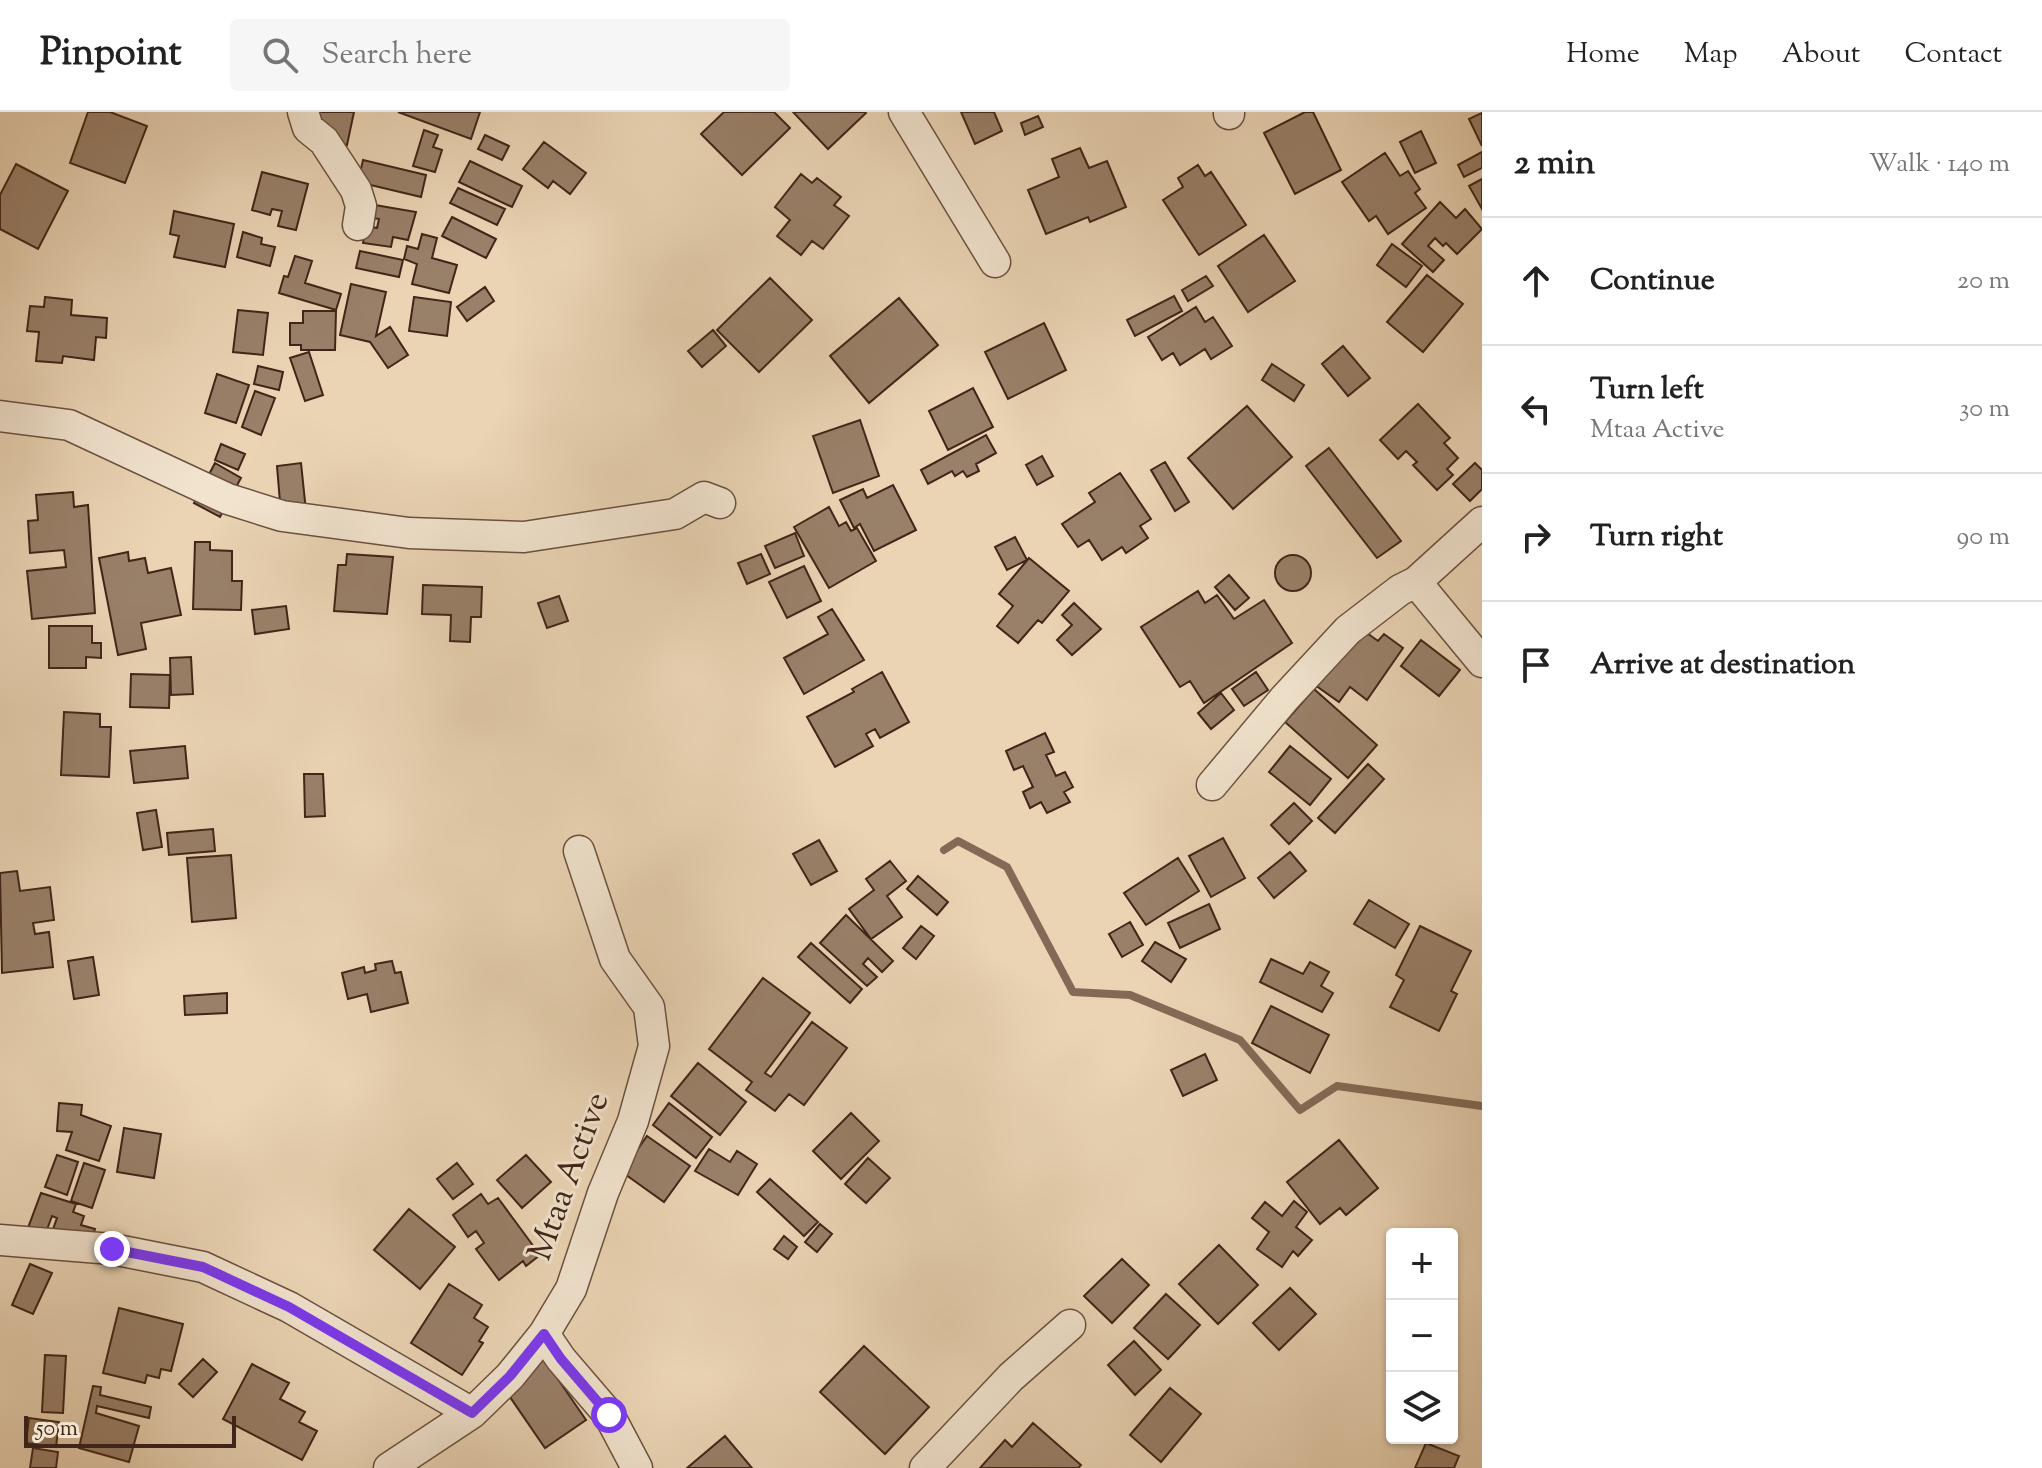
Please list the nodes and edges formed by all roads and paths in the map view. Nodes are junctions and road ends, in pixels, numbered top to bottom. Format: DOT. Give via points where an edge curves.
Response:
graph roads {
  1 [pos="303,112"];
  2 [pos="904,112"];
  3 [pos="358,225"];
  4 [pos="995,262"];
  5 [pos="0,416"];
  6 [pos="720,503"];
  7 [pos="1482,522"];
  8 [pos="1416,582"];
  9 [pos="1482,662"];
  10 [pos="1212,785"];
  11 [pos="579,851"];
  12 [pos="0,1240"];
  13 [pos="1070,1325"];
  14 [pos="544,1334"];
  15 [pos="472,1413"];
  16 [pos="389,1468"];
  17 [pos="637,1468"];
  18 [pos="925,1468"];
  1 -- 3 [label="street" via="308,128 324,141 356,190 361,206"];
  2 -- 4 [label="street"];
  5 -- 6 [label="street" via="69,425 228,499 282,516 340,525 524,537 675,514 704,497"];
  7 -- 8 [label="street"];
  8 -- 9 [label="street"];
  8 -- 10 [label="street" via="1348,630"];
  11 -- 14 [label="street, Mtaa Active" via="615,959 649,1007 654,1046 633,1121 571,1289"];
  12 -- 15 [label="street" via="112,1249 203,1267 289,1307"];
  13 -- 18 [label="street" via="1011,1377"];
  14 -- 15 [label="street, Mtaa Active"];
  14 -- 17 [label="street" via="609,1415"];
  15 -- 16 [label="street, Mtaa Active"];
}
